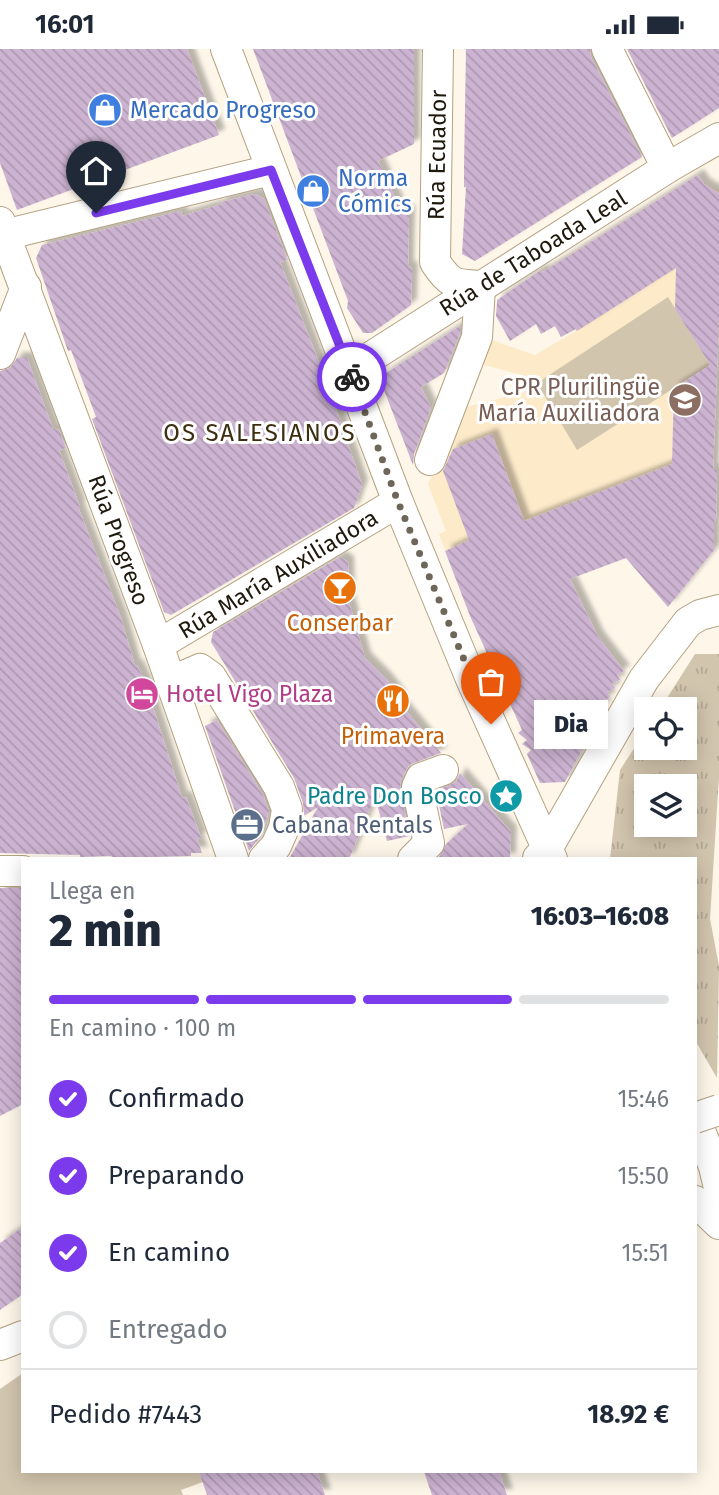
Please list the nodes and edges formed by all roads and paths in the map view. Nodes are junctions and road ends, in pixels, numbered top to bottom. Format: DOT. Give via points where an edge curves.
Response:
graph roads {
  1 [pos="226,49"];
  2 [pos="438,49"];
  3 [pos="607,49"];
  4 [pos="719,138"];
  5 [pos="667,168"];
  6 [pos="271,170"];
  7 [pos="2,231"];
  8 [pos="435,261"];
  9 [pos="481,286"];
  10 [pos="26,287"];
  11 [pos="411,331"];
  12 [pos="0,353"];
  13 [pos="349,371"];
  14 [pos="430,460"];
  15 [pos="398,502"];
  16 [pos="719,610"];
  17 [pos="190,626"];
  18 [pos="158,645"];
  19 [pos="200,669"];
  20 [pos="170,682"];
  21 [pos="443,770"];
  22 [pos="545,856"];
  23 [pos="232,857"];
  24 [pos="266,857"];
  25 [pos="415,857"];
  26 [pos="0,871"];
  27 [pos="21,871"];
  28 [pos="719,1110"];
  29 [pos="702,1151"];
  30 [pos="697,1203"];
  31 [pos="719,1224"];
  32 [pos="21,1337"];
  33 [pos="0,1345"];
  1 -- 6 [label="street"];
  2 -- 8 [label="street, Rúa Ecuador"];
  3 -- 5 [label="street"];
  4 -- 5 [label="street, Rúa de Taboada Leal"];
  5 -- 9 [label="street, Rúa de Taboada Leal"];
  6 -- 7 [label="street"];
  6 -- 13 [label="street"];
  7 -- 10 [label="street, Rúa Progreso"];
  8 -- 9 [label="street" via="453,284"];
  8 -- 11 [label="street, Rúa Ecuador"];
  9 -- 11 [label="street, Rúa de Taboada Leal"];
  9 -- 14 [label="street" via="477,337"];
  10 -- 12 [label="street"];
  10 -- 18 [label="street, Rúa Progreso"];
  11 -- 13 [label="street, Rúa de Taboada Leal"];
  13 -- 15 [label="street"];
  15 -- 17 [label="street, Rúa María Auxiliadora"];
  15 -- 22 [label="street"];
  16 -- 22 [label="street" via="688,622 644,679"];
  17 -- 18 [label="street, Rúa María Auxiliadora"];
  17 -- 19 [label="street"];
  18 -- 20 [label="street, Rúa Progreso"];
  19 -- 20 [label="street"];
  19 -- 24 [label="street" via="211,677 279,787 287,809 284,828"];
  20 -- 23 [label="street, Rúa Progreso"];
  21 -- 25 [label="street" via="421,778 417,787 429,843"];
  26 -- 27 [label="street"];
  28 -- 29 [label="street, bridge"];
  30 -- 31 [label="street"];
  32 -- 33 [label="street"];
}
